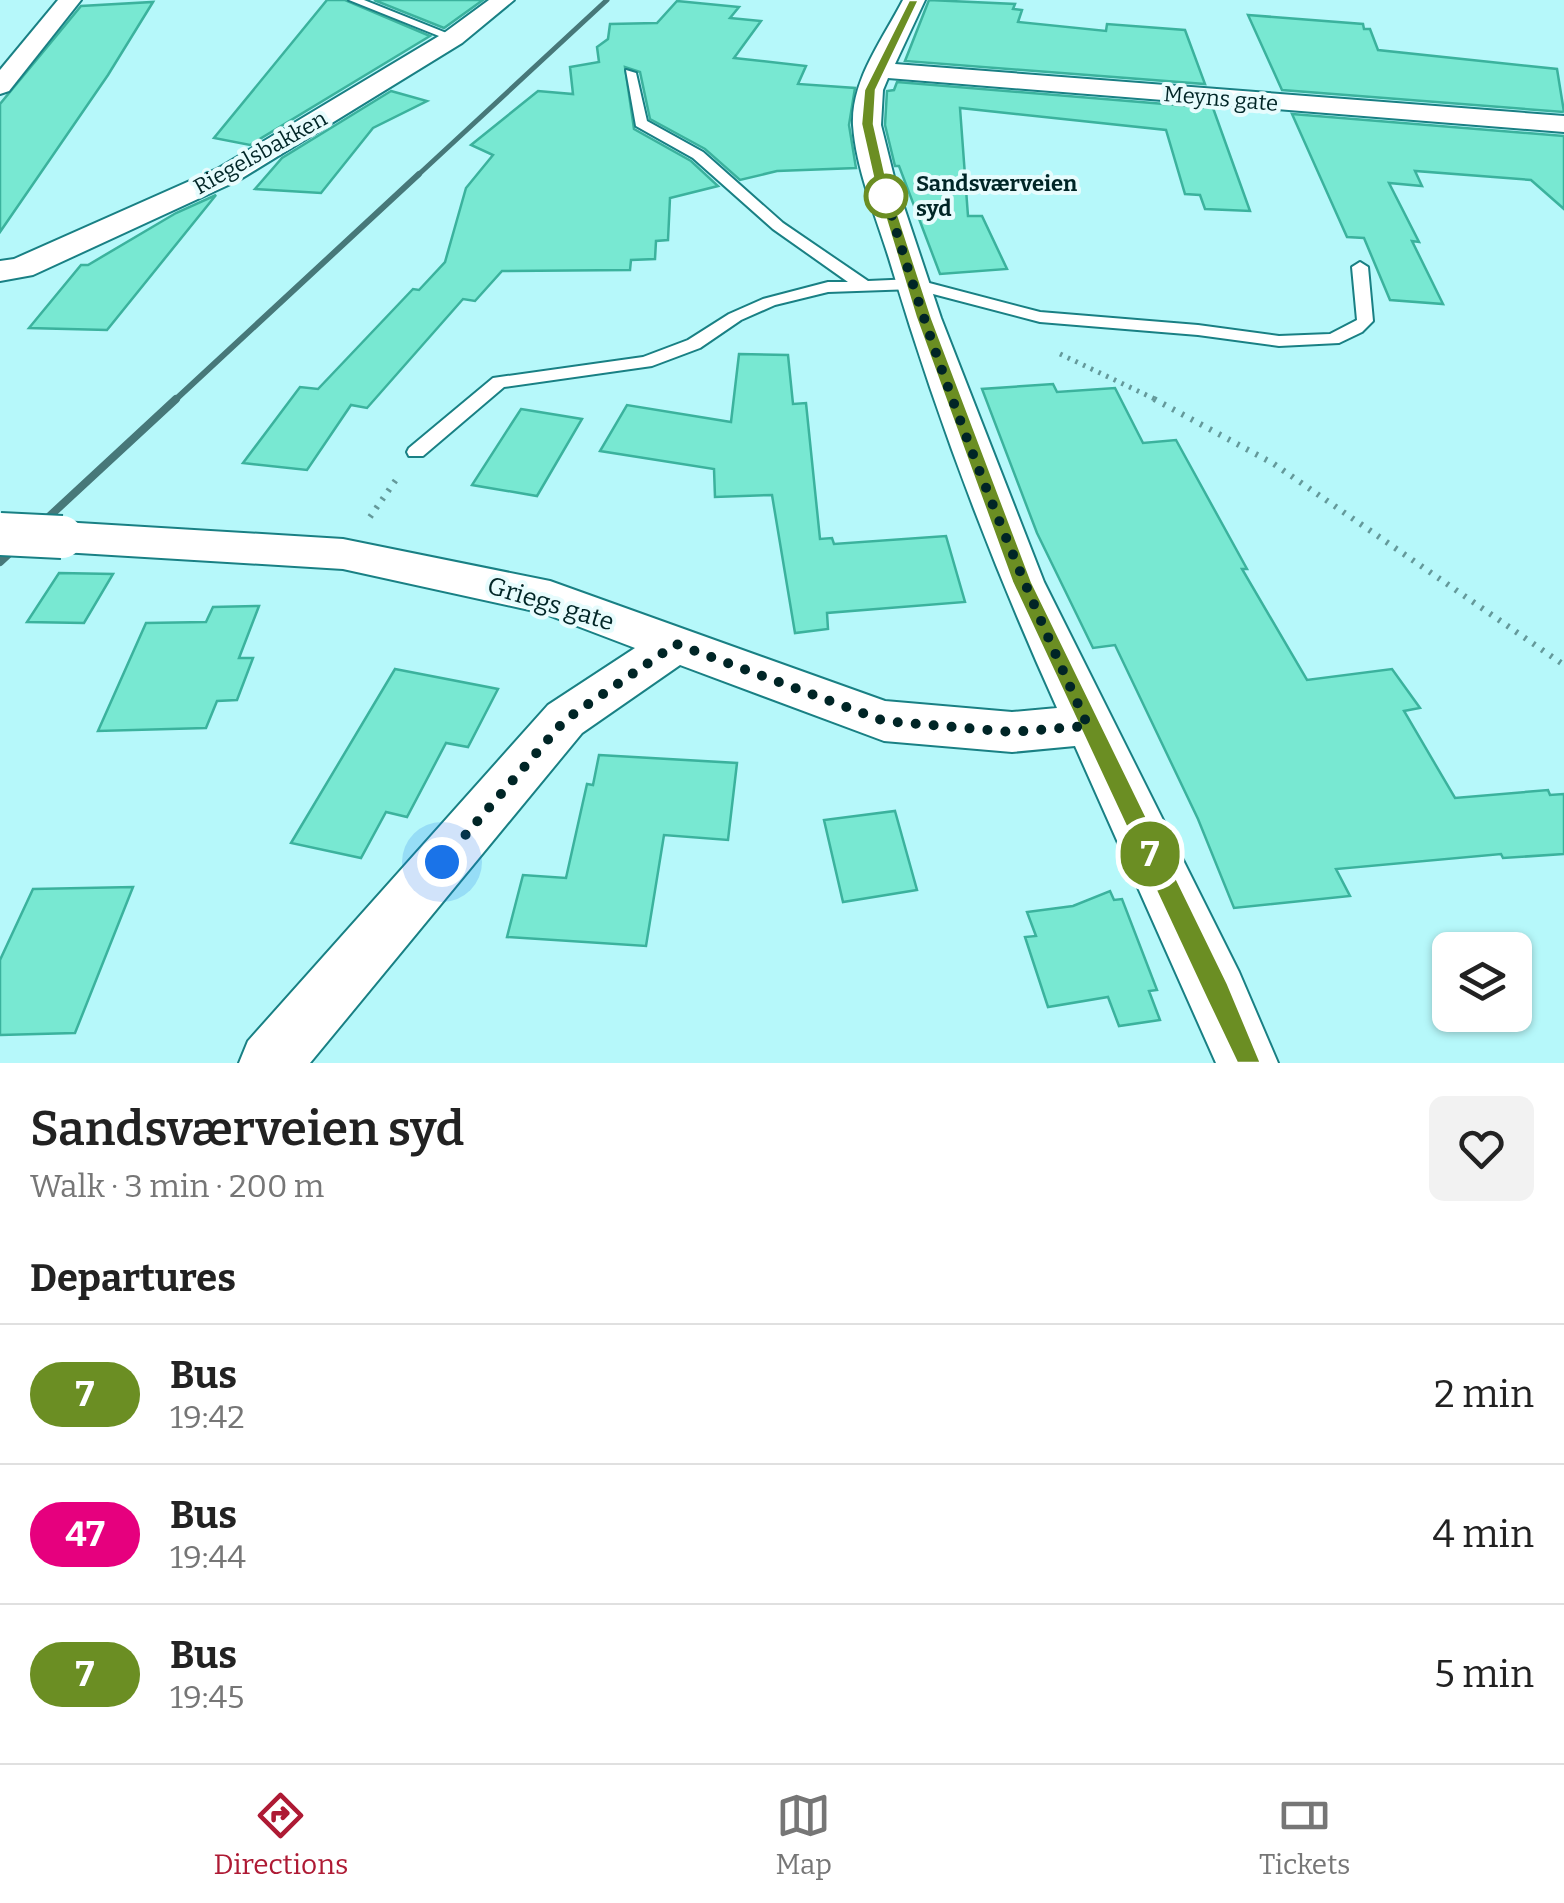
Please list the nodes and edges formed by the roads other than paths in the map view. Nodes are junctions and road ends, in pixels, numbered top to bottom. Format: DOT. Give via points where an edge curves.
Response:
graph roads {
  1 [pos="70,0"];
  2 [pos="354,0"];
  3 [pos="504,0"];
  4 [pos="914,0"];
  5 [pos="453,38"];
  6 [pos="878,70"];
  7 [pos="630,73"];
  8 [pos="0,86"];
  9 [pos="1564,124"];
  10 [pos="1360,266"];
  11 [pos="5,269"];
  12 [pos="914,284"];
  13 [pos="864,286"];
  14 [pos="416,452"];
  15 [pos="0,534"];
  16 [pos="676,644"];
  17 [pos="1088,726"];
  18 [pos="270,1063"];
  19 [pos="1247,1063"];
  1 -- 8 [label="street"];
  2 -- 5 [label="lane"];
  3 -- 5 [label="street, Riegelsbakken"];
  4 -- 6 [label="street"];
  5 -- 11 [label="street, Riegelsbakken" via="230,174"];
  6 -- 9 [label="street, Meyns gate"];
  6 -- 12 [label="street" via="868,108 870,139"];
  7 -- 13 [label="lane" via="641,123 698,155 778,226"];
  10 -- 12 [label="lane" via="1365,320 1344,336 1318,341 1072,322"];
  12 -- 13 [label="lane"];
  12 -- 17 [label="street" via="1022,582"];
  13 -- 14 [label="lane" via="769,302 646,362 499,382"];
  15 -- 16 [label="street, Griegs gate, bridge" via="343,554 550,598"];
  16 -- 17 [label="street, Griegs gate" via="884,721 1012,732"];
  16 -- 18 [label="street" via="565,720"];
  17 -- 19 [label="street"];
}
